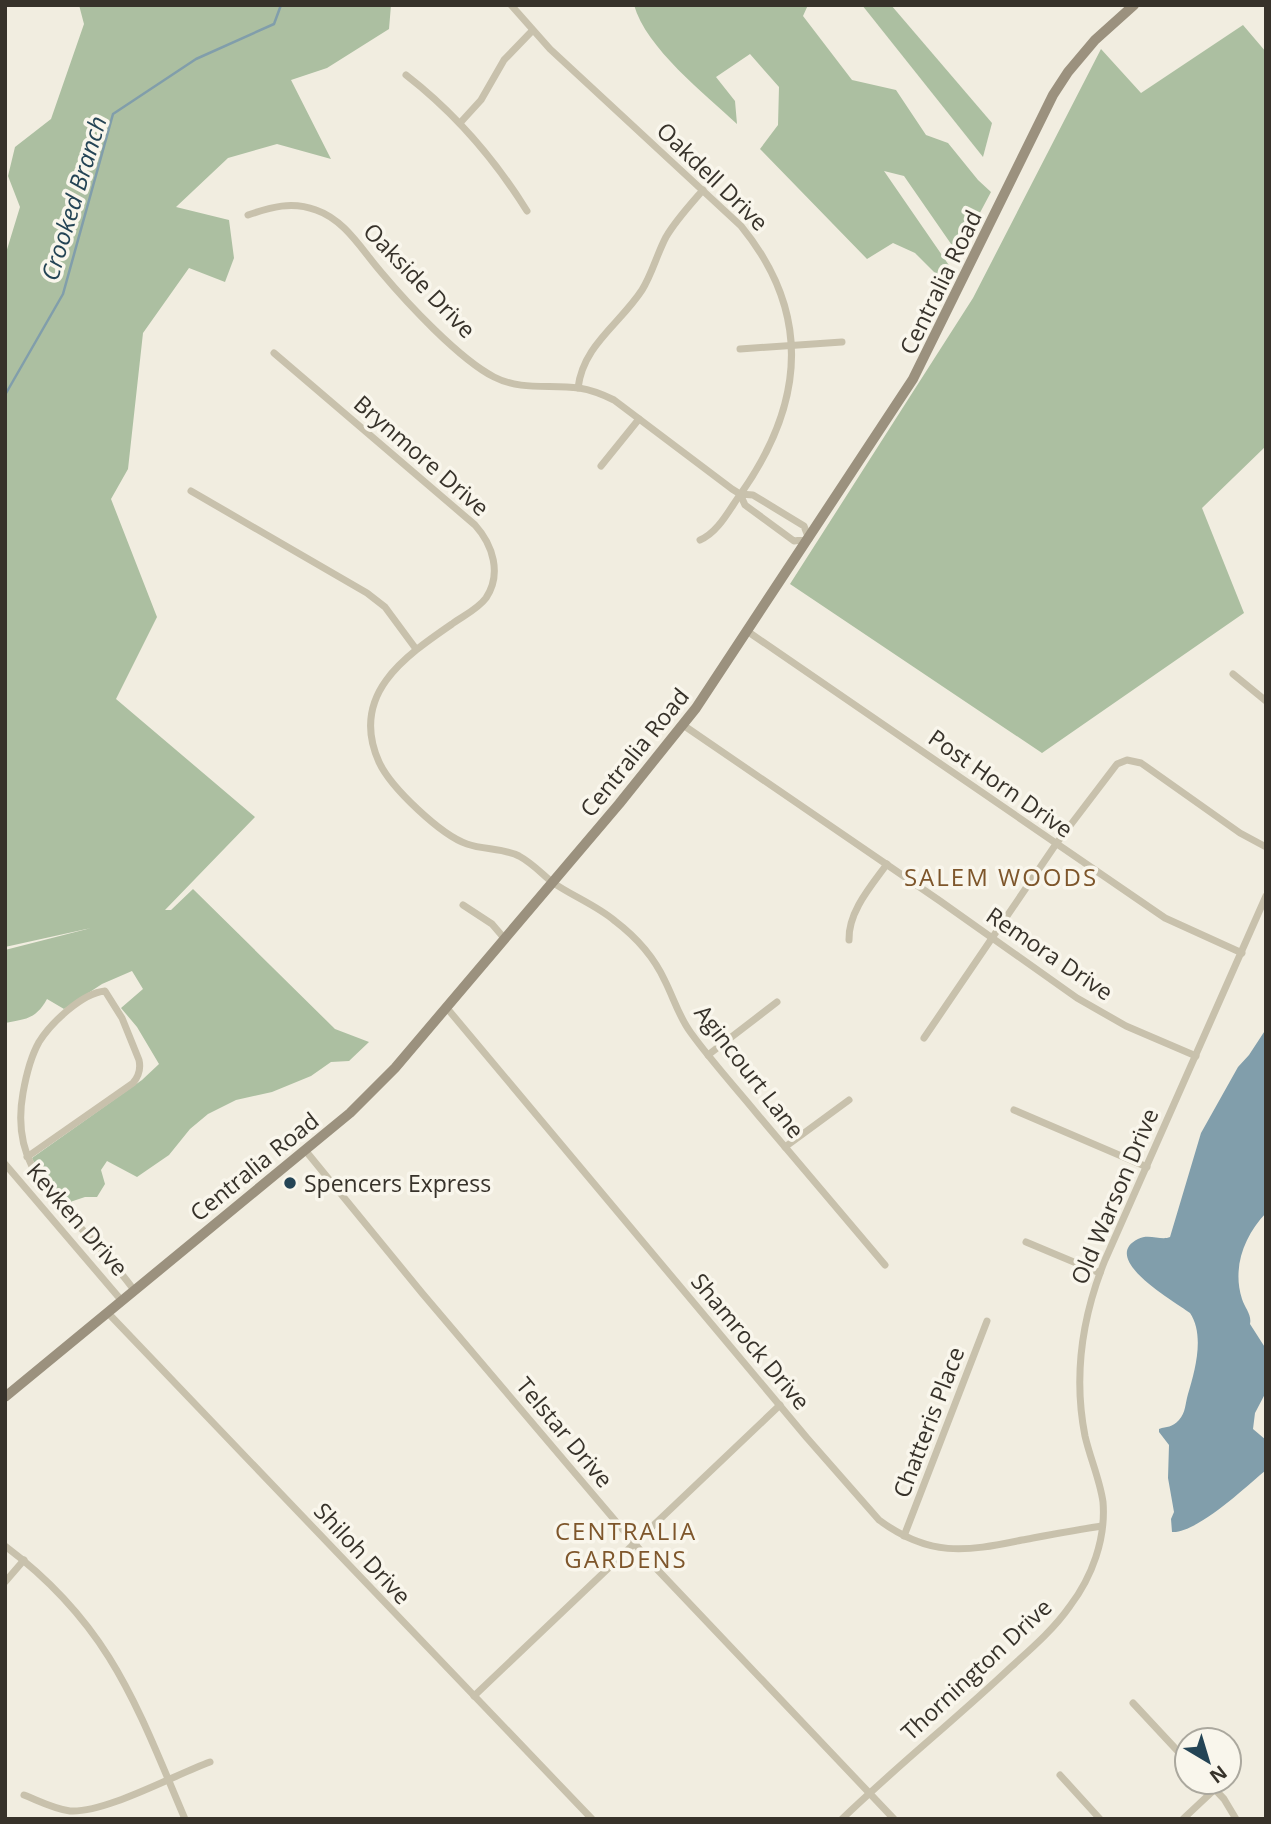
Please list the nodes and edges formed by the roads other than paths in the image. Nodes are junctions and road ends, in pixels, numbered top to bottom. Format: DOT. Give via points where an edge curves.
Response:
graph roads {
  1 [pos="511,5"];
  2 [pos="1134,5"];
  3 [pos="532,30"];
  4 [pos="406,75"];
  5 [pos="460,123"];
  6 [pos="703,190"];
  7 [pos="527,211"];
  8 [pos="248,215"];
  9 [pos="842,342"];
  10 [pos="791,345"];
  11 [pos="740,349"];
  12 [pos="274,353"];
  13 [pos="578,388"];
  14 [pos="639,419"];
  15 [pos="601,466"];
  16 [pos="191,491"];
  17 [pos="740,494"];
  18 [pos="809,539"];
  19 [pos="700,540"];
  20 [pos="747,631"];
  21 [pos="416,649"];
  22 [pos="1233,674"];
  23 [pos="1266,701"];
  24 [pos="683,725"];
  25 [pos="1056,844"];
  26 [pos="1266,847"];
  27 [pos="887,864"];
  28 [pos="552,882"];
  29 [pos="1266,896"];
  30 [pos="463,905"];
  31 [pos="992,937"];
  32 [pos="504,938"];
  33 [pos="849,940"];
  34 [pos="1242,953"];
  35 [pos="777,1002"];
  36 [pos="446,1007"];
  37 [pos="924,1038"];
  38 [pos="708,1055"];
  39 [pos="1196,1056"];
  40 [pos="849,1100"];
  41 [pos="1014,1110"];
  42 [pos="785,1147"];
  43 [pos="305,1150"];
  44 [pos="27,1157"];
  45 [pos="5,1164"];
  46 [pos="1147,1167"];
  47 [pos="1026,1242"];
  48 [pos="885,1265"];
  49 [pos="1100,1273"];
  50 [pos="134,1290"];
  51 [pos="122,1301"];
  52 [pos="108,1313"];
  53 [pos="987,1321"];
  54 [pos="5,1397"];
  55 [pos="780,1405"];
  56 [pos="1102,1526"];
  57 [pos="904,1536"];
  58 [pos="634,1543"];
  59 [pos="5,1546"];
  60 [pos="24,1560"];
  61 [pos="5,1582"];
  62 [pos="474,1696"];
  63 [pos="1133,1703"];
  64 [pos="1173,1746"];
  65 [pos="210,1762"];
  66 [pos="1060,1775"];
  67 [pos="168,1779"];
  68 [pos="870,1792"];
  69 [pos="24,1795"];
  70 [pos="1208,1796"];
  71 [pos="1220,1796"];
  72 [pos="185,1819"];
  73 [pos="592,1819"];
  74 [pos="842,1819"];
  75 [pos="894,1819"];
  76 [pos="1100,1819"];
  77 [pos="1183,1819"];
  78 [pos="1236,1819"];
  1 -- 3 [label="street, Oakdell Drive"];
  2 -- 18 [label="main road, Centralia Road" via="1094,40 1053,96 913,379"];
  3 -- 5 [label="street" via="504,60 481,100"];
  3 -- 6 [label="street, Oakdell Drive"];
  4 -- 5 [label="street"];
  5 -- 7 [label="street"];
  6 -- 10 [label="street, Oakdell Drive" via="741,226 764,257 782,300"];
  6 -- 13 [label="street" via="668,234 634,302 592,348"];
  8 -- 13 [label="street, Oakside Drive" via="283,205 325,214 344,228 418,312 494,377 525,386"];
  9 -- 10 [label="street"];
  10 -- 11 [label="street"];
  10 -- 17 [label="street, Oakdell Drive" via="789,390 780,424"];
  12 -- 21 [label="street, Brynmore Drive" via="475,525 490,547 493,577 485,599"];
  13 -- 14 [label="street, Oakside Drive" via="614,400"];
  14 -- 15 [label="street"];
  14 -- 17 [label="street, Oakside Drive"];
  16 -- 21 [label="street" via="367,593 385,607"];
  17 -- 18 [label="street, Oakside Drive" via="753,495 804,526"];
  17 -- 18 [label="street, Oakside Drive" via="745,505 794,541"];
  17 -- 19 [label="street, Oakdell Drive" via="715,529"];
  18 -- 20 [label="main road, Centralia Road"];
  20 -- 24 [label="main road, Centralia Road"];
  20 -- 25 [label="street, Post Horn Drive"];
  21 -- 28 [label="street, Brynmore Drive" via="393,670 373,708 370,732 381,766 405,796 451,836 516,855"];
  22 -- 23 [label="street"];
  24 -- 27 [label="street, Remora Drive"];
  24 -- 28 [label="main road, Centralia Road"];
  25 -- 26 [label="street" via="1112,768 1123,761 1140,763"];
  25 -- 31 [label="street"];
  25 -- 34 [label="street, Post Horn Drive" via="1165,918"];
  27 -- 31 [label="street, Remora Drive"];
  27 -- 33 [label="street" via="853,917"];
  28 -- 32 [label="main road, Centralia Road"];
  28 -- 38 [label="street, Agincourt Lane" via="614,920 639,943 659,969 689,1031"];
  29 -- 34 [label="street, Old Warson Drive"];
  30 -- 32 [label="street"];
  31 -- 37 [label="street"];
  31 -- 39 [label="street, Remora Drive" via="1101,1013"];
  32 -- 36 [label="main road, Centralia Road"];
  34 -- 39 [label="street, Old Warson Drive"];
  35 -- 38 [label="street"];
  36 -- 43 [label="main road, Centralia Road" via="371,1093"];
  36 -- 55 [label="street, Shamrock Drive"];
  38 -- 42 [label="street, Agincourt Lane"];
  39 -- 46 [label="street, Old Warson Drive"];
  40 -- 42 [label="street"];
  41 -- 46 [label="street"];
  42 -- 48 [label="street, Agincourt Lane"];
  43 -- 50 [label="main road, Centralia Road"];
  43 -- 58 [label="street, Telstar Drive"];
  44 -- 44 [label="street" via="20,1117 35,1049 61,1015 105,991 139,1060 137,1078"];
  44 -- 50 [label="street" via="45,1190"];
  45 -- 51 [label="street, Kevken Drive"];
  46 -- 49 [label="street, Old Warson Drive"];
  47 -- 49 [label="street"];
  49 -- 56 [label="street, Old Warson Drive" via="1087,1314 1079,1372 1082,1415 1102,1500"];
  50 -- 51 [label="main road, Centralia Road"];
  51 -- 52 [label="main road, Centralia Road"];
  52 -- 54 [label="main road, Centralia Road"];
  52 -- 62 [label="street, Shiloh Drive"];
  53 -- 57 [label="street, Chatteris Place"];
  55 -- 57 [label="street, Shamrock Drive" via="867,1509"];
  55 -- 58 [label="street"];
  56 -- 57 [label="street, Shamrock Drive" via="963,1550"];
  56 -- 68 [label="street, Thornington Drive" via="1089,1574 1061,1619 935,1738"];
  58 -- 62 [label="street"];
  58 -- 68 [label="street, Telstar Drive"];
  59 -- 60 [label="street"];
  60 -- 61 [label="street"];
  60 -- 67 [label="street" via="75,1608 106,1650 135,1702"];
  62 -- 73 [label="street, Shiloh Drive"];
  63 -- 64 [label="street"];
  65 -- 67 [label="street"];
  66 -- 76 [label="street"];
  67 -- 69 [label="street" via="85,1810 61,1810"];
  67 -- 72 [label="street"];
  68 -- 74 [label="street, Thornington Drive"];
  68 -- 75 [label="street, Telstar Drive"];
  70 -- 77 [label="street"];
  71 -- 78 [label="street"];
}
